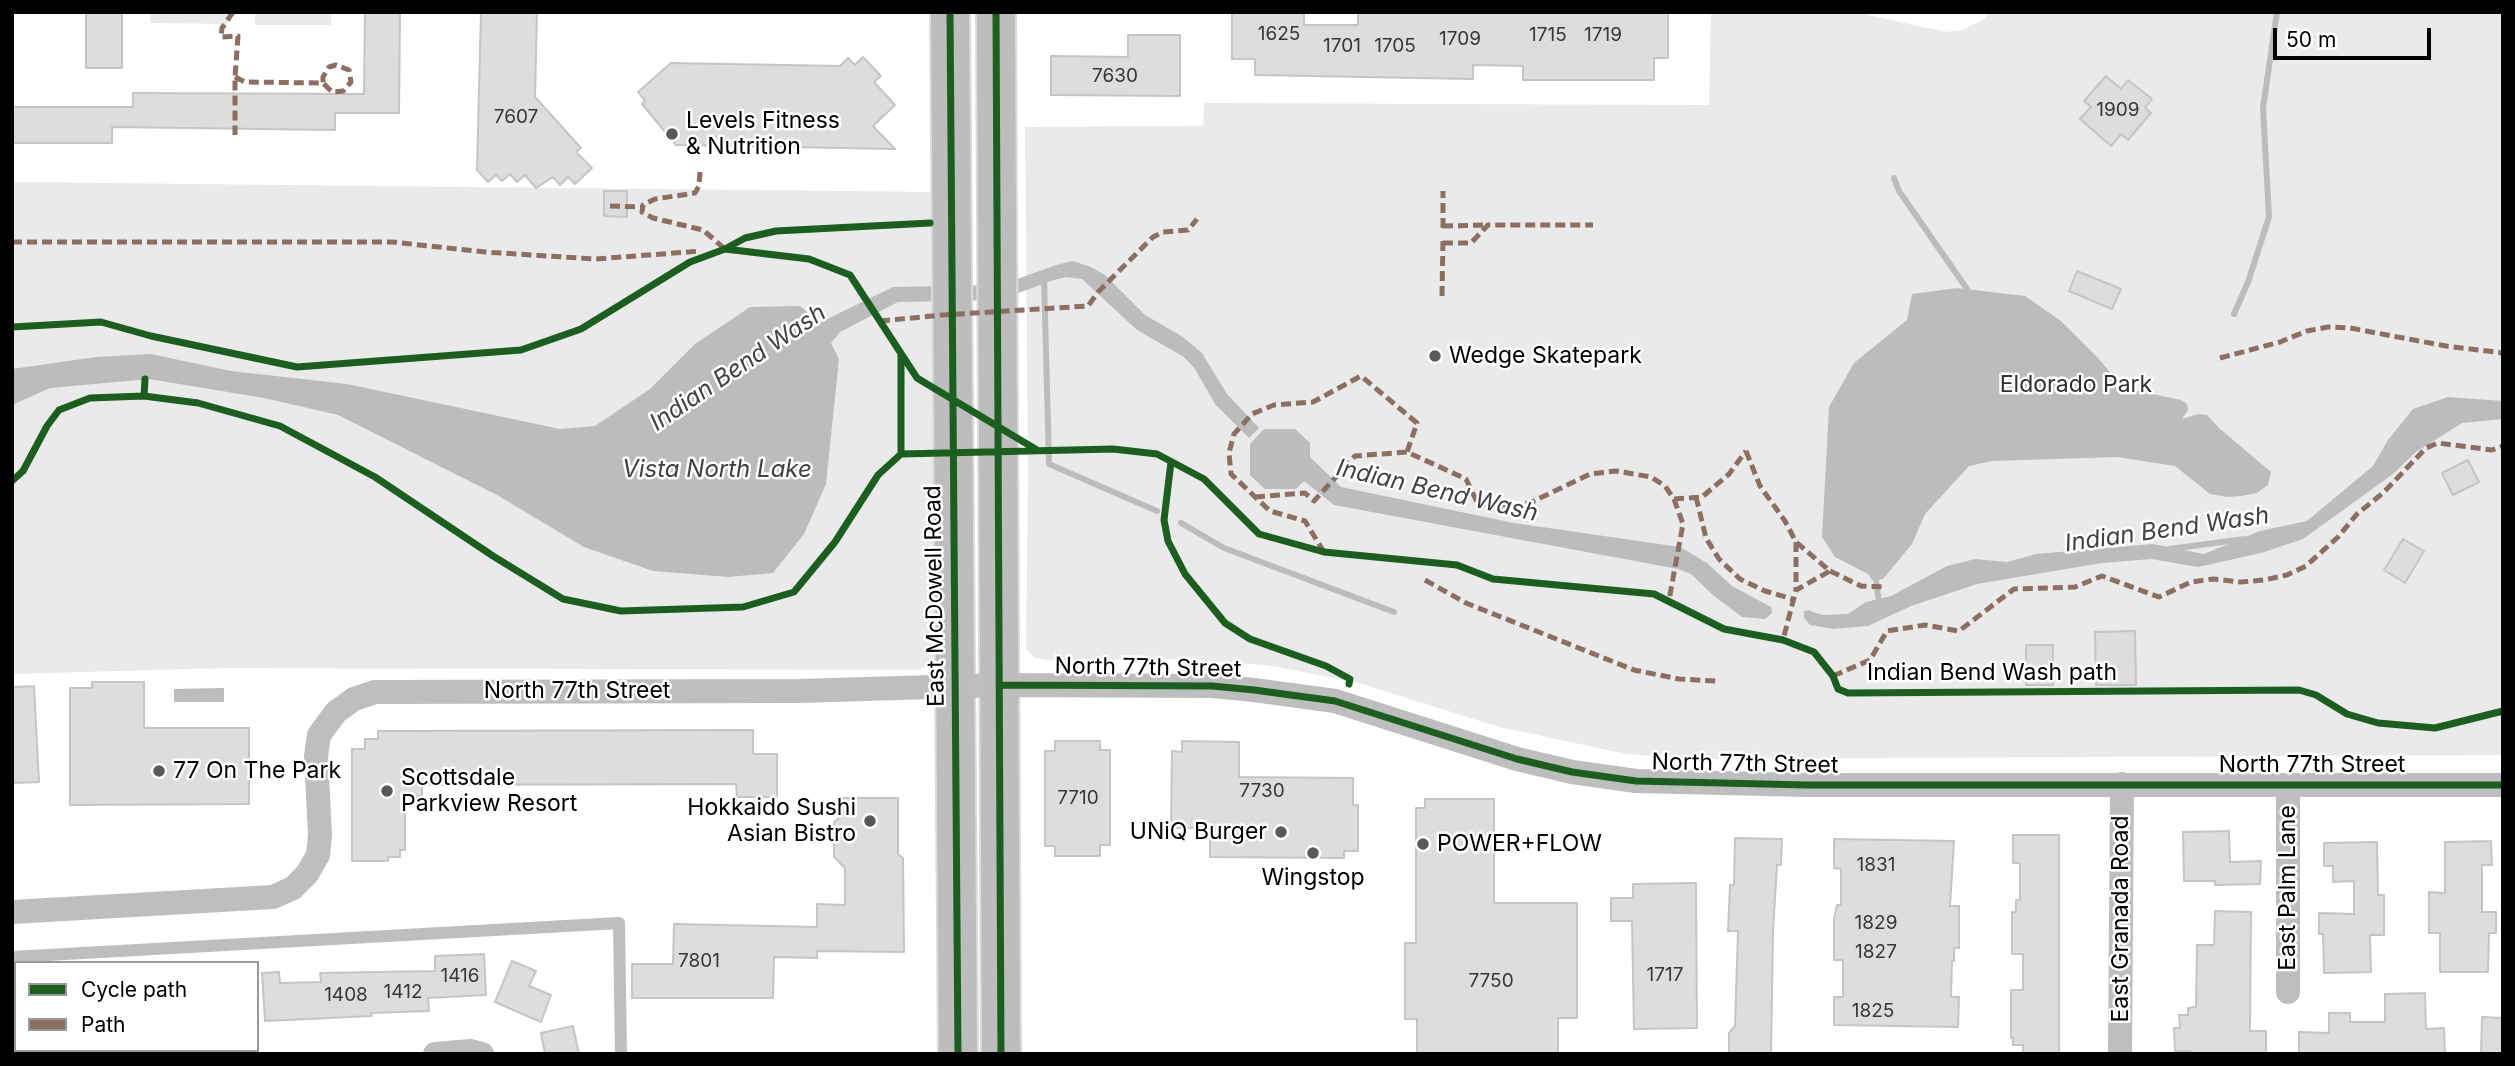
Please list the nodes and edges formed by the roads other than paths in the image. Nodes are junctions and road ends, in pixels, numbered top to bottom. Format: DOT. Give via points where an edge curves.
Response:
graph roads {
  1 [pos="950,12"];
  2 [pos="996,12"];
  3 [pos="999,685"];
  4 [pos="955,686"];
  5 [pos="2122,784"];
  6 [pos="2288,785"];
  7 [pos="2503,785"];
  8 [pos="12,912"];
  9 [pos="12,957"];
  10 [pos="2288,992"];
  11 [pos="435,1054"];
  12 [pos="482,1054"];
  13 [pos="621,1054"];
  14 [pos="958,1054"];
  15 [pos="1001,1054"];
  16 [pos="2120,1054"];
  1 -- 4 [label="main road, East McDowell Road"];
  2 -- 3 [label="main road"];
  3 -- 4 [label="street, North 77th Street"];
  3 -- 5 [label="street, North 77th Street" via="1212,686 1335,701 1517,759 1636,781"];
  3 -- 15 [label="main road"];
  4 -- 8 [label="street, North 77th Street" via="375,692 336,712 319,735 317,855 293,888 273,897"];
  4 -- 14 [label="main road, East McDowell Road"];
  5 -- 6 [label="street, North 77th Street"];
  5 -- 16 [label="street, East Granada Road"];
  6 -- 7 [label="street, North 77th Street"];
  6 -- 10 [label="street, East Palm Lane"];
  9 -- 13 [label="lane" via="619,923"];
  11 -- 12 [label="street"];
}
